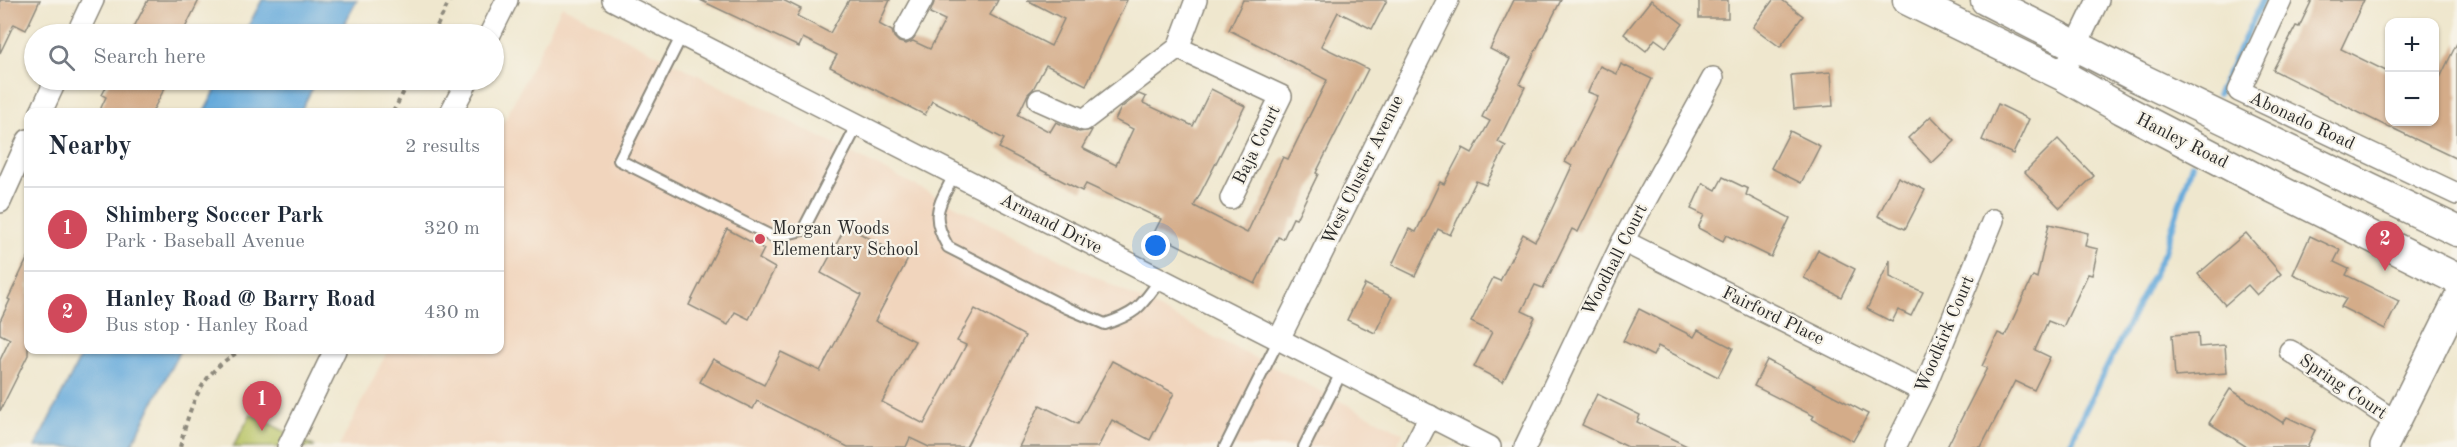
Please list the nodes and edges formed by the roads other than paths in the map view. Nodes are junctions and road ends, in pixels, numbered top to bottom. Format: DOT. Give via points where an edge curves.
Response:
graph roads {
  1 [pos="93,0"];
  2 [pos="507,0"];
  3 [pos="613,0"];
  4 [pos="922,0"];
  5 [pos="1196,0"];
  6 [pos="1448,0"];
  7 [pos="1908,0"];
  8 [pos="1986,0"];
  9 [pos="2098,0"];
  10 [pos="2281,0"];
  11 [pos="82,24"];
  12 [pos="495,24"];
  13 [pos="905,31"];
  14 [pos="682,35"];
  15 [pos="2076,46"];
  16 [pos="1178,48"];
  17 [pos="2062,75"];
  18 [pos="1713,78"];
  19 [pos="51,90"];
  20 [pos="463,90"];
  21 [pos="1039,100"];
  22 [pos="43,108"];
  23 [pos="454,108"];
  24 [pos="858,124"];
  25 [pos="24,149"];
  26 [pos="954,175"];
  27 [pos="2457,194"];
  28 [pos="1231,198"];
  29 [pos="0,202"];
  30 [pos="1993,220"];
  31 [pos="2457,231"];
  32 [pos="1623,241"];
  33 [pos="2457,279"];
  34 [pos="1160,280"];
  35 [pos="2457,300"];
  36 [pos="1279,339"];
  37 [pos="2290,351"];
  38 [pos="333,354"];
  39 [pos="1342,370"];
  40 [pos="1923,390"];
  41 [pos="1430,416"];
  42 [pos="2397,423"];
  43 [pos="288,447"];
  44 [pos="1225,447"];
  45 [pos="1304,447"];
  46 [pos="1414,447"];
  47 [pos="1490,447"];
  48 [pos="1525,447"];
  49 [pos="1895,447"];
  50 [pos="2384,447"];
  1 -- 11 [label="street"];
  2 -- 12 [label="street"];
  3 -- 14 [label="street, Armand Drive"];
  4 -- 13 [label="street"];
  5 -- 16 [label="street"];
  6 -- 36 [label="street, West Cluster Avenue"];
  7 -- 17 [label="main road, Hanley Road"];
  8 -- 15 [label="main road, Hanley Road"];
  9 -- 15 [label="street"];
  10 -- 27 [label="street, Abonado Road" via="2239,91"];
  14 -- 24 [label="street, Armand Drive"];
  14 -- 24 [label="lane" via="619,160 773,237 803,230"];
  15 -- 17 [label="street"];
  15 -- 31 [label="main road, Hanley Road"];
  16 -- 21 [label="street" via="1084,120"];
  16 -- 28 [label="street, Baja Court" via="1281,96"];
  17 -- 33 [label="main road, Hanley Road"];
  18 -- 32 [label="street, Woodhall Court"];
  19 -- 22 [label="street"];
  20 -- 23 [label="street"];
  24 -- 26 [label="street, Armand Drive"];
  25 -- 29 [label="street"];
  26 -- 34 [label="street, Armand Drive"];
  26 -- 34 [label="lane" via="937,209 938,230 948,246 1067,308 1105,324 1139,309"];
  30 -- 40 [label="street, Woodkirk Court"];
  32 -- 40 [label="street, Fairford Place"];
  32 -- 48 [label="street, Woodhall Court"];
  34 -- 36 [label="street, Armand Drive"];
  35 -- 42 [label="street"];
  36 -- 39 [label="street, Armand Drive"];
  36 -- 44 [label="lane"];
  37 -- 42 [label="street, Spring Court"];
  38 -- 43 [label="street"];
  39 -- 41 [label="street, Armand Drive"];
  39 -- 45 [label="lane"];
  40 -- 49 [label="street, Woodkirk Court"];
  41 -- 46 [label="street"];
  41 -- 47 [label="street, Armand Drive"];
  42 -- 50 [label="street"];
}
